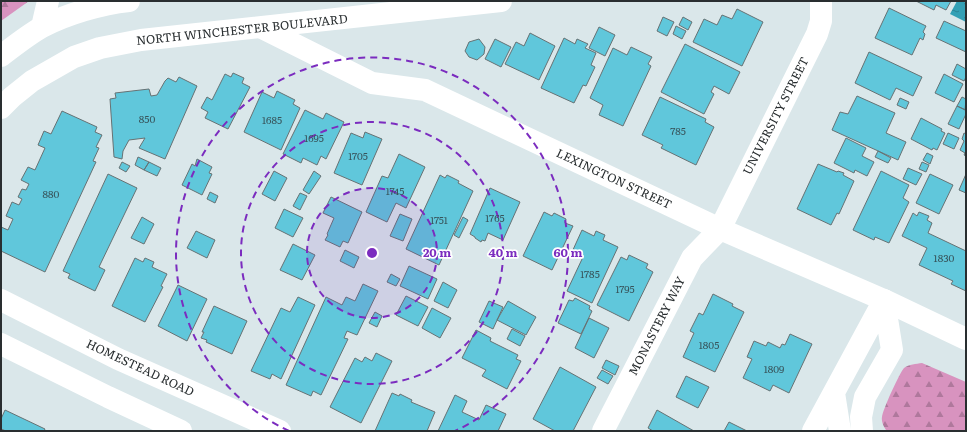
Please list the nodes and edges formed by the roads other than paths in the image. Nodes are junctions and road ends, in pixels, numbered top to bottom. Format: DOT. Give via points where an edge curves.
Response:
graph roads {
  1 [pos="48,1"];
  2 [pos="129,1"];
  3 [pos="501,1"];
  4 [pos="821,1"];
  5 [pos="42,27"];
  6 [pos="262,28"];
  7 [pos="1,56"];
  8 [pos="1,108"];
  9 [pos="720,229"];
  10 [pos="1,300"];
  11 [pos="884,300"];
  12 [pos="966,339"];
  13 [pos="1,344"];
  14 [pos="834,393"];
  15 [pos="181,431"];
  16 [pos="280,431"];
  17 [pos="603,431"];
  18 [pos="813,431"];
  19 [pos="840,431"];
  20 [pos="862,431"];
  1 -- 5 [label="main road"];
  2 -- 5 [label="main road" via="66,17"];
  3 -- 6 [label="main road, NORTH WINCHESTER BOULEVARD"];
  4 -- 9 [label="main road, UNIVERSITY STREET" via="821,21 817,34"];
  5 -- 7 [label="main road"];
  6 -- 8 [label="main road, NORTH WINCHESTER BOULEVARD" via="141,40 100,48 74,57 32,81"];
  6 -- 9 [label="main road, LEXINGTON STREET" via="372,83 425,90"];
  9 -- 11 [label="main road, LEXINGTON STREET"];
  9 -- 17 [label="main road, MONASTERY WAY" via="692,258"];
  10 -- 16 [label="main road, HOMESTEAD ROAD" via="118,359"];
  11 -- 12 [label="main road, LEXINGTON STREET"];
  11 -- 14 [label="main road"];
  11 -- 20 [label="main road" via="892,350 865,396 861,417"];
  13 -- 15 [label="main road"];
  14 -- 18 [label="main road"];
  14 -- 19 [label="main road"];
}
